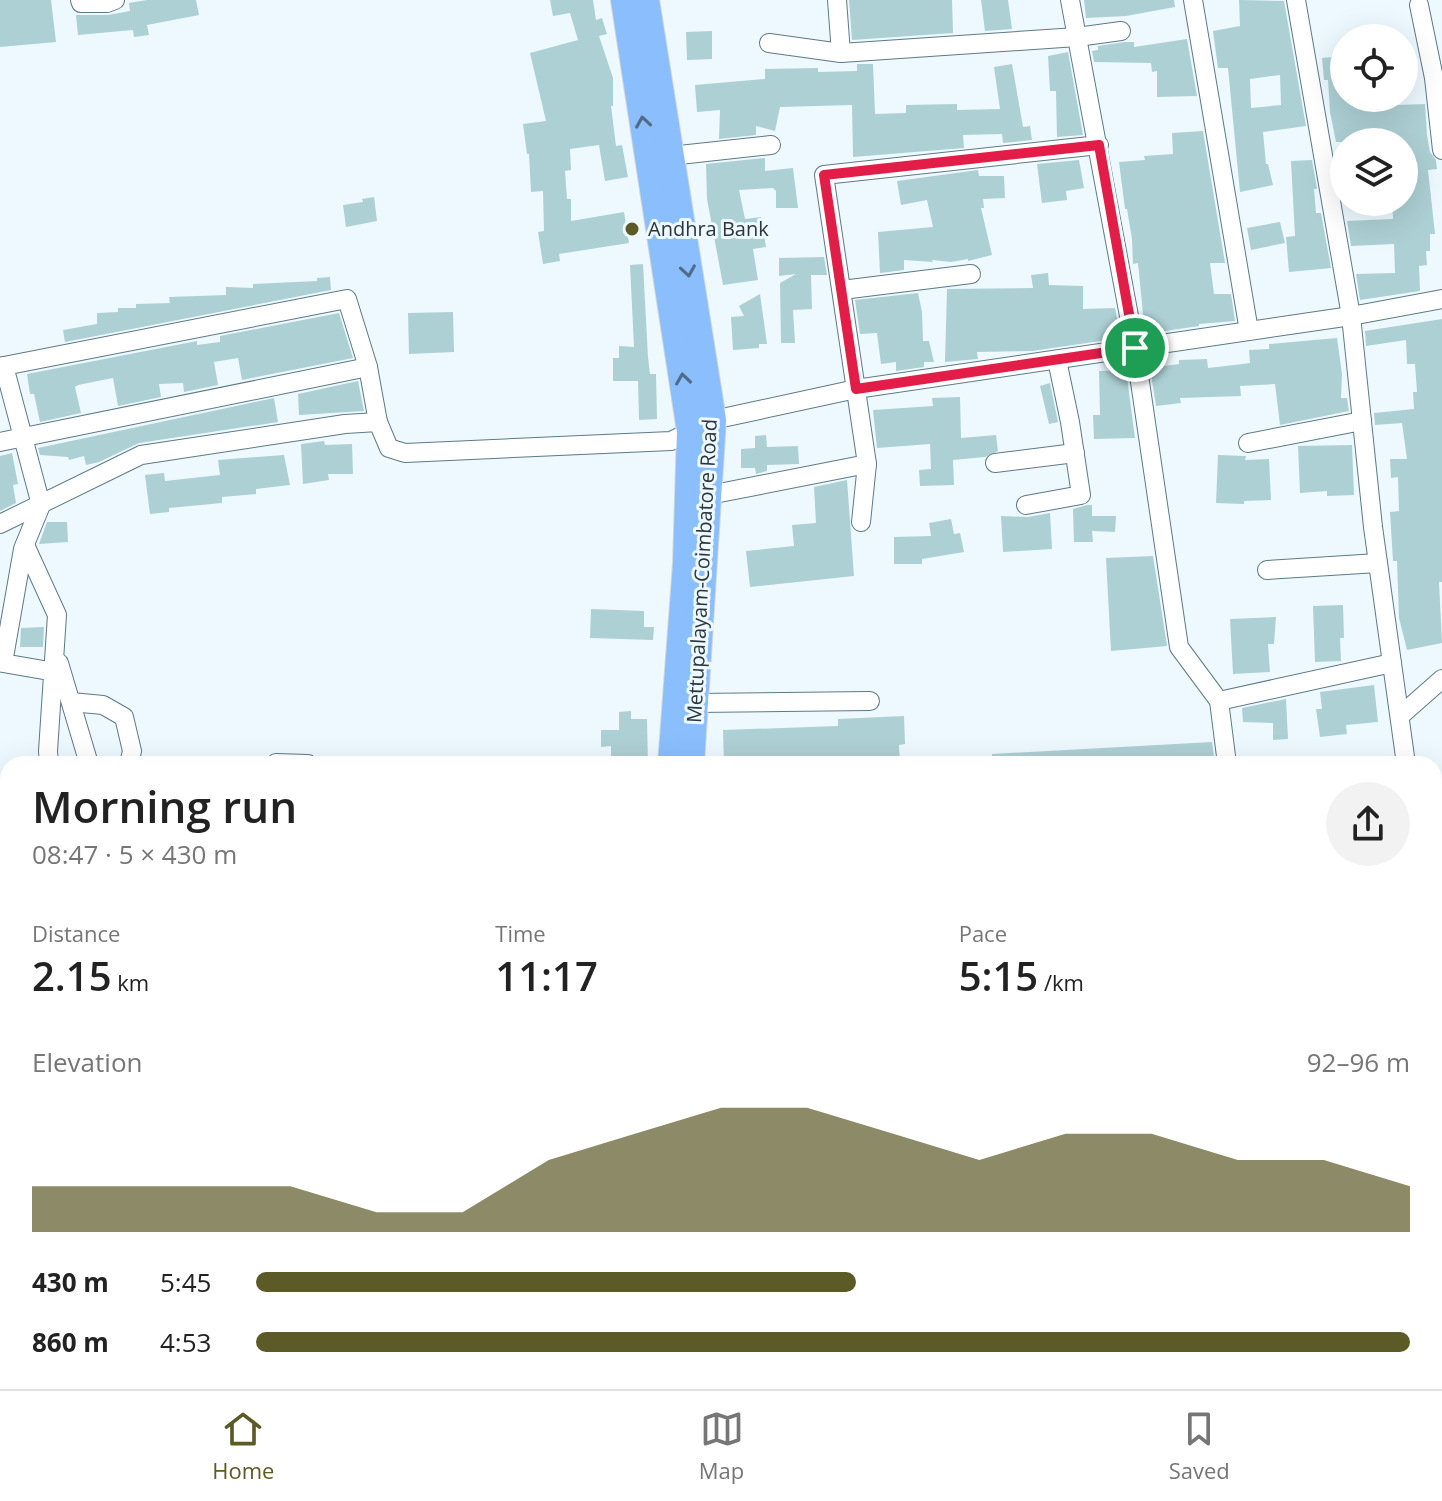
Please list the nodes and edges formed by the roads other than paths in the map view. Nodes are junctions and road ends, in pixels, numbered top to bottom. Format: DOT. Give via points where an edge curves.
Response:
graph roads {
  1 [pos="80,0"];
  2 [pos="115,0"];
  3 [pos="624,0"];
  4 [pos="646,0"];
  5 [pos="837,0"];
  6 [pos="1070,0"];
  7 [pos="1193,0"];
  8 [pos="1296,0"];
  9 [pos="1419,5"];
  10 [pos="1121,31"];
  11 [pos="1077,37"];
  12 [pos="769,43"];
  13 [pos="841,53"];
  14 [pos="1438,77"];
  15 [pos="771,145"];
  16 [pos="1099,145"];
  17 [pos="1442,150"];
  18 [pos="670,156"];
  19 [pos="971,274"];
  20 [pos="842,290"];
  21 [pos="1442,299"];
  22 [pos="1351,316"];
  23 [pos="1249,331"];
  24 [pos="1135,348"];
  25 [pos="1057,360"];
  26 [pos="2,367"];
  27 [pos="368,367"];
  28 [pos="856,389"];
  29 [pos="1362,421"];
  30 [pos="378,422"];
  31 [pos="701,425"];
  32 [pos="21,437"];
  33 [pos="0,442"];
  34 [pos="1248,443"];
  35 [pos="1075,453"];
  36 [pos="995,463"];
  37 [pos="867,464"];
  38 [pos="709,495"];
  39 [pos="41,505"];
  40 [pos="1026,505"];
  41 [pos="861,522"];
  42 [pos="0,524"];
  43 [pos="25,545"];
  44 [pos="1378,563"];
  45 [pos="1267,570"];
  46 [pos="56,653"];
  47 [pos="1392,663"];
  48 [pos="55,672"];
  49 [pos="1442,679"];
  50 [pos="870,701"];
  51 [pos="1219,701"];
  52 [pos="71,702"];
  53 [pos="696,703"];
  54 [pos="1400,716"];
  55 [pos="48,756"];
  56 [pos="87,756"];
  57 [pos="131,756"];
  58 [pos="672,756"];
  59 [pos="692,756"];
  60 [pos="1226,756"];
  61 [pos="1405,756"];
  1 -- 2 [label="street"];
  31 -- 3 [label="highway, one-way"];
  4 -- 18 [label="highway, Mettupalayam-Coimbatore Road"];
  5 -- 13 [label="street"];
  6 -- 11 [label="street"];
  7 -- 23 [label="street"];
  8 -- 22 [label="street"];
  9 -- 14 [label="street"];
  10 -- 11 [label="street"];
  11 -- 13 [label="street"];
  11 -- 16 [label="street"];
  12 -- 13 [label="street"];
  14 -- 17 [label="street"];
  15 -- 18 [label="street"];
  16 -- 20 [label="street" via="824,175"];
  16 -- 24 [label="street"];
  18 -- 31 [label="highway, Mettupalayam-Coimbatore Road, one-way"];
  19 -- 20 [label="street"];
  20 -- 28 [label="street"];
  21 -- 22 [label="street"];
  22 -- 23 [label="street"];
  22 -- 29 [label="street"];
  23 -- 24 [label="street"];
  24 -- 25 [label="street"];
  24 -- 51 [label="street" via="1179,647"];
  25 -- 28 [label="street"];
  25 -- 35 [label="street"];
  26 -- 27 [label="street" via="347,299"];
  26 -- 32 [label="street"];
  27 -- 30 [label="street"];
  27 -- 32 [label="street"];
  28 -- 31 [label="street"];
  28 -- 37 [label="street"];
  29 -- 34 [label="street"];
  29 -- 44 [label="street"];
  30 -- 31 [label="street" via="389,448 405,453 671,441"];
  30 -- 39 [label="street" via="141,455"];
  31 -- 38 [label="highway, Mettupalayam-Coimbatore Road"];
  31 -- 58 [label="highway"];
  32 -- 33 [label="street"];
  32 -- 39 [label="street"];
  35 -- 36 [label="street"];
  35 -- 40 [label="street" via="1081,495"];
  37 -- 38 [label="street"];
  37 -- 41 [label="street"];
  38 -- 53 [label="highway, Mettupalayam-Coimbatore Road"];
  39 -- 42 [label="street"];
  39 -- 43 [label="street"];
  43 -- 46 [label="street" via="57,615"];
  43 -- 48 [label="street" via="3,663"];
  44 -- 45 [label="street"];
  44 -- 47 [label="street"];
  46 -- 48 [label="street"];
  46 -- 52 [label="street"];
  47 -- 51 [label="street"];
  47 -- 54 [label="street"];
  48 -- 55 [label="street"];
  49 -- 54 [label="street"];
  50 -- 53 [label="street"];
  51 -- 60 [label="street"];
  52 -- 56 [label="street"];
  52 -- 57 [label="street" via="103,705 124,717"];
  53 -- 59 [label="highway, Mettupalayam-Coimbatore Road"];
  54 -- 61 [label="street"];
}
